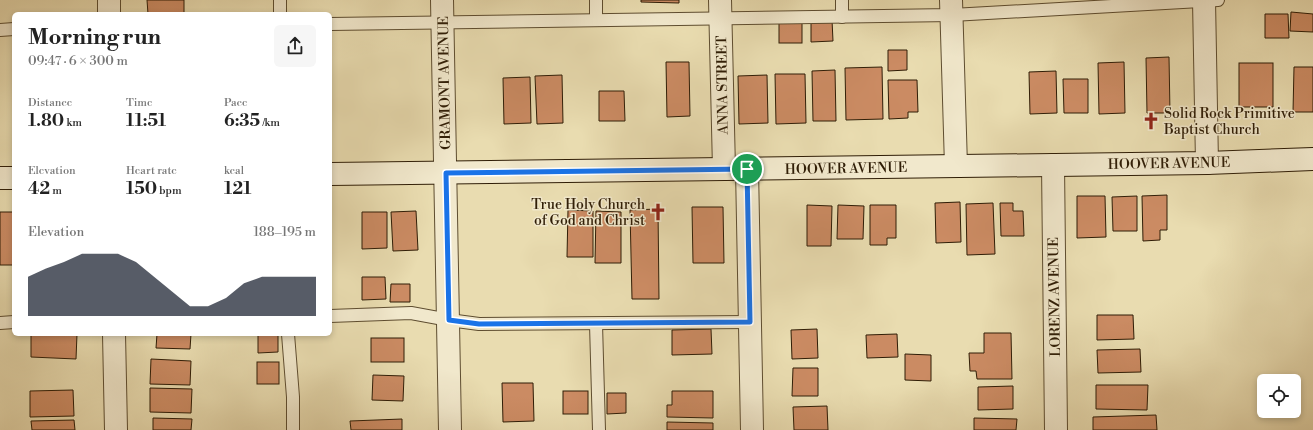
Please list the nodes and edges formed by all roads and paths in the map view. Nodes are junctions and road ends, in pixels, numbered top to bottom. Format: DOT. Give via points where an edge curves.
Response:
graph roads {
  1 [pos="109,0"];
  2 [pos="280,0"];
  3 [pos="442,0"];
  4 [pos="596,0"];
  5 [pos="842,0"];
  6 [pos="1209,0"];
  7 [pos="951,8"];
  8 [pos="720,9"];
  9 [pos="109,12"];
  10 [pos="280,12"];
  11 [pos="842,17"];
  12 [pos="596,20"];
  13 [pos="442,23"];
  14 [pos="332,24"];
  15 [pos="12,29"];
  16 [pos="0,30"];
  17 [pos="1313,159"];
  18 [pos="1207,163"];
  19 [pos="1053,165"];
  20 [pos="956,166"];
  21 [pos="724,169"];
  22 [pos="747,169"];
  23 [pos="446,173"];
  24 [pos="332,174"];
  25 [pos="0,178"];
  26 [pos="12,178"];
  27 [pos="332,316"];
  28 [pos="449,320"];
  29 [pos="12,322"];
  30 [pos="750,322"];
  31 [pos="0,323"];
  32 [pos="596,324"];
  33 [pos="114,336"];
  34 [pos="288,336"];
  35 [pos="116,430"];
  36 [pos="293,430"];
  37 [pos="450,430"];
  38 [pos="599,430"];
  39 [pos="752,430"];
  40 [pos="1056,430"];
  1 -- 9 [label="street"];
  2 -- 10 [label="lane"];
  3 -- 13 [label="street, GRAMONT AVENUE"];
  4 -- 12 [label="lane"];
  5 -- 11 [label="lane"];
  6 -- 7 [label="lane"];
  6 -- 18 [label="street"];
  7 -- 11 [label="lane"];
  7 -- 20 [label="street"];
  8 -- 11 [label="lane"];
  8 -- 12 [label="lane"];
  8 -- 21 [label="street, ANNA STREET"];
  12 -- 13 [label="lane"];
  13 -- 14 [label="lane"];
  13 -- 23 [label="street, GRAMONT AVENUE"];
  15 -- 16 [label="lane"];
  17 -- 18 [label="street, HOOVER AVENUE"];
  18 -- 19 [label="street, HOOVER AVENUE"];
  19 -- 20 [label="street, HOOVER AVENUE"];
  19 -- 40 [label="street, LORENZ AVENUE"];
  20 -- 22 [label="street, HOOVER AVENUE"];
  21 -- 22 [label="street, HOOVER AVENUE"];
  21 -- 23 [label="street, HOOVER AVENUE"];
  22 -- 30 [label="street"];
  23 -- 24 [label="street, HOOVER AVENUE"];
  23 -- 28 [label="street, GRAMONT AVENUE"];
  25 -- 26 [label="street"];
  27 -- 28 [label="lane" via="411,313"];
  28 -- 32 [label="lane" via="479,324"];
  28 -- 37 [label="street, GRAMONT AVENUE"];
  29 -- 31 [label="lane"];
  30 -- 32 [label="lane"];
  30 -- 39 [label="street"];
  32 -- 38 [label="lane"];
  33 -- 35 [label="street"];
  34 -- 36 [label="lane"];
}
